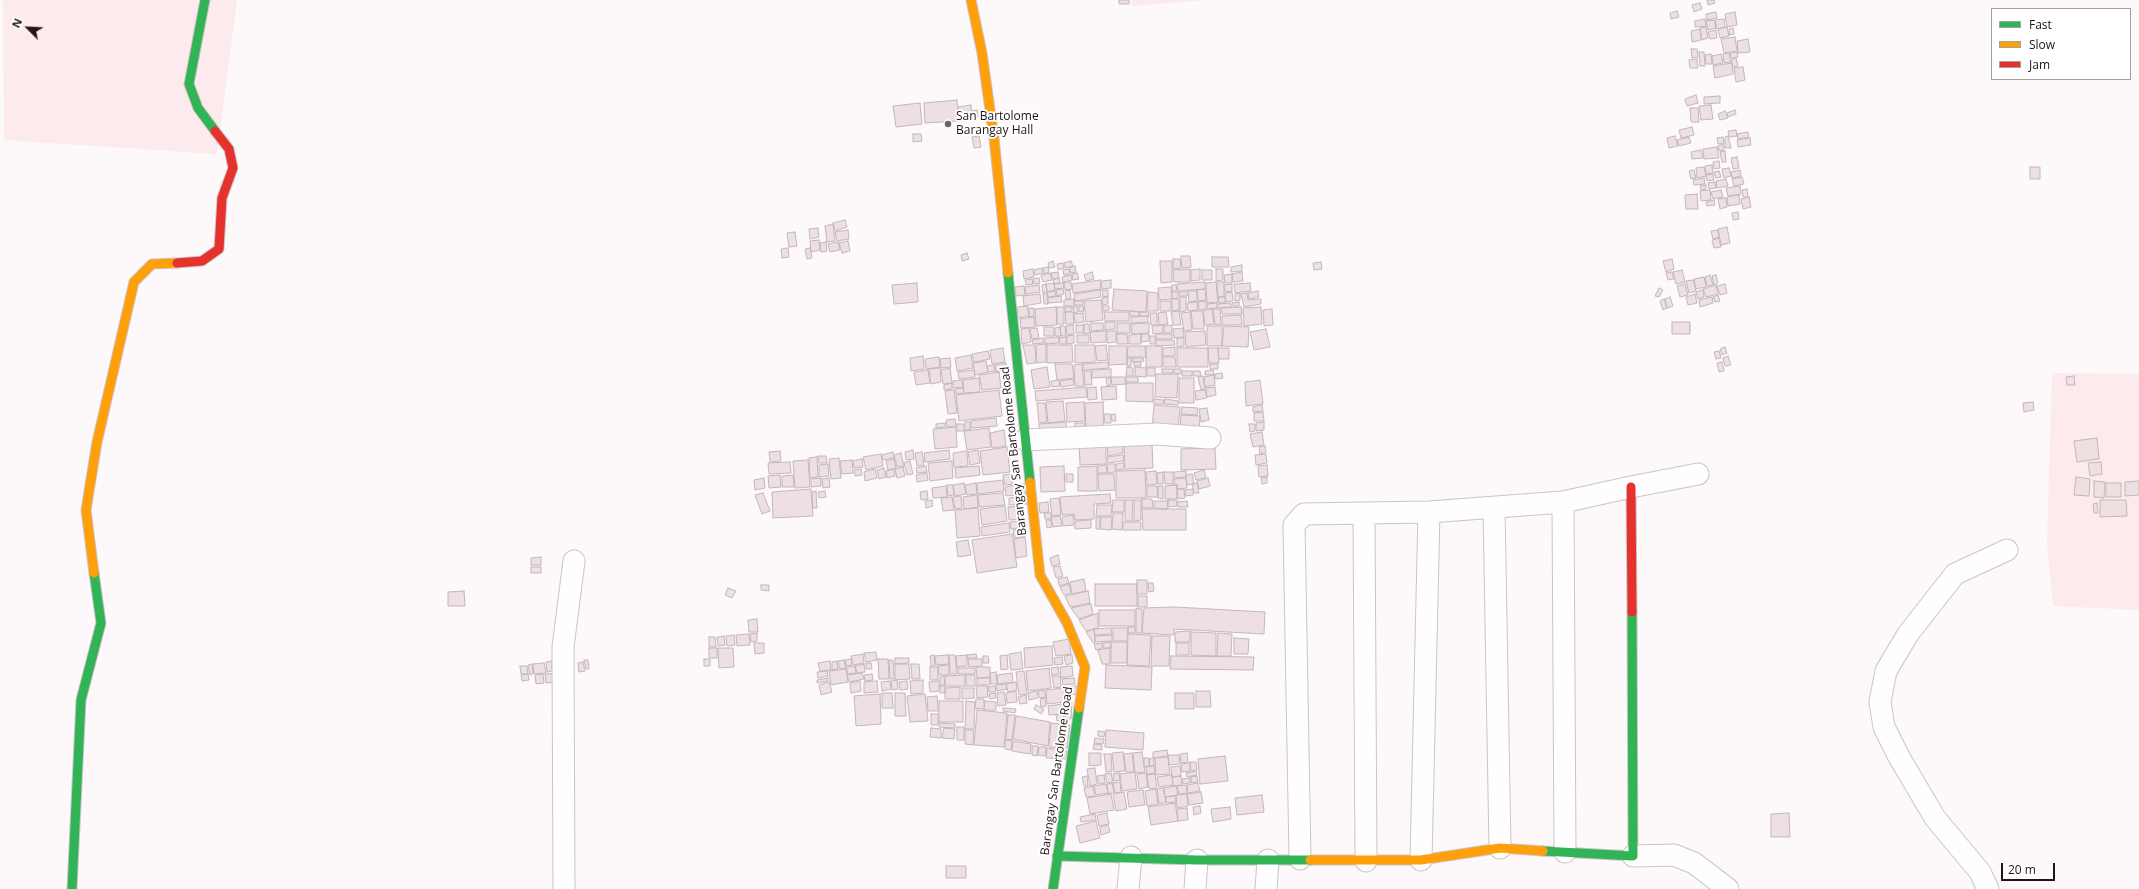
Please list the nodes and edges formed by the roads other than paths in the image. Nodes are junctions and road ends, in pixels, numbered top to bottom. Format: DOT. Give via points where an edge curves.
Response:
graph roads {
  1 [pos="205,0"];
  2 [pos="971,0"];
  3 [pos="1210,438"];
  4 [pos="1025,440"];
  5 [pos="1698,474"];
  6 [pos="1631,486"];
  7 [pos="1563,502"];
  8 [pos="1494,508"];
  9 [pos="1429,512"];
  10 [pos="1364,514"];
  11 [pos="2007,550"];
  12 [pos="574,561"];
  13 [pos="1500,848"];
  14 [pos="1565,852"];
  15 [pos="1057,856"];
  16 [pos="1633,856"];
  17 [pos="1131,857"];
  18 [pos="1197,860"];
  19 [pos="1268,860"];
  20 [pos="1300,860"];
  21 [pos="1421,860"];
  22 [pos="1366,861"];
  23 [pos="72,889"];
  24 [pos="564,889"];
  25 [pos="1053,889"];
  26 [pos="1128,889"];
  27 [pos="1195,889"];
  28 [pos="1266,889"];
  29 [pos="1728,889"];
  30 [pos="1988,889"];
  1 -- 23 [label="street" via="189,84 198,108 229,149 233,168 222,198 219,249 202,261 152,264 134,282 97,442 86,510 101,623 81,700"];
  2 -- 4 [label="street, Barangay San Bartolome Road" via="982,53 994,138"];
  3 -- 4 [label="street" via="1157,434"];
  4 -- 15 [label="street, Barangay San Bartolome Road" via="1040,575 1067,623 1085,667"];
  5 -- 6 [label="street"];
  6 -- 7 [label="street"];
  6 -- 16 [label="street"];
  7 -- 8 [label="street"];
  7 -- 14 [label="street"];
  8 -- 9 [label="street"];
  8 -- 13 [label="street"];
  9 -- 10 [label="street"];
  9 -- 21 [label="street"];
  10 -- 20 [label="street" via="1304,514 1294,525"];
  10 -- 22 [label="street"];
  11 -- 30 [label="street" via="1955,574 1908,634 1886,671 1880,702 1884,727 1899,758 1935,818 1980,872"];
  12 -- 24 [label="street" via="563,647"];
  13 -- 14 [label="street"];
  13 -- 21 [label="street"];
  14 -- 16 [label="street"];
  15 -- 17 [label="street"];
  15 -- 25 [label="street, Barangay San Bartolome Road"];
  16 -- 29 [label="street" via="1674,855 1694,863"];
  17 -- 18 [label="street"];
  17 -- 26 [label="street"];
  18 -- 19 [label="street"];
  18 -- 27 [label="street"];
  19 -- 20 [label="street"];
  19 -- 28 [label="street"];
  20 -- 22 [label="street"];
  21 -- 22 [label="street"];
}
